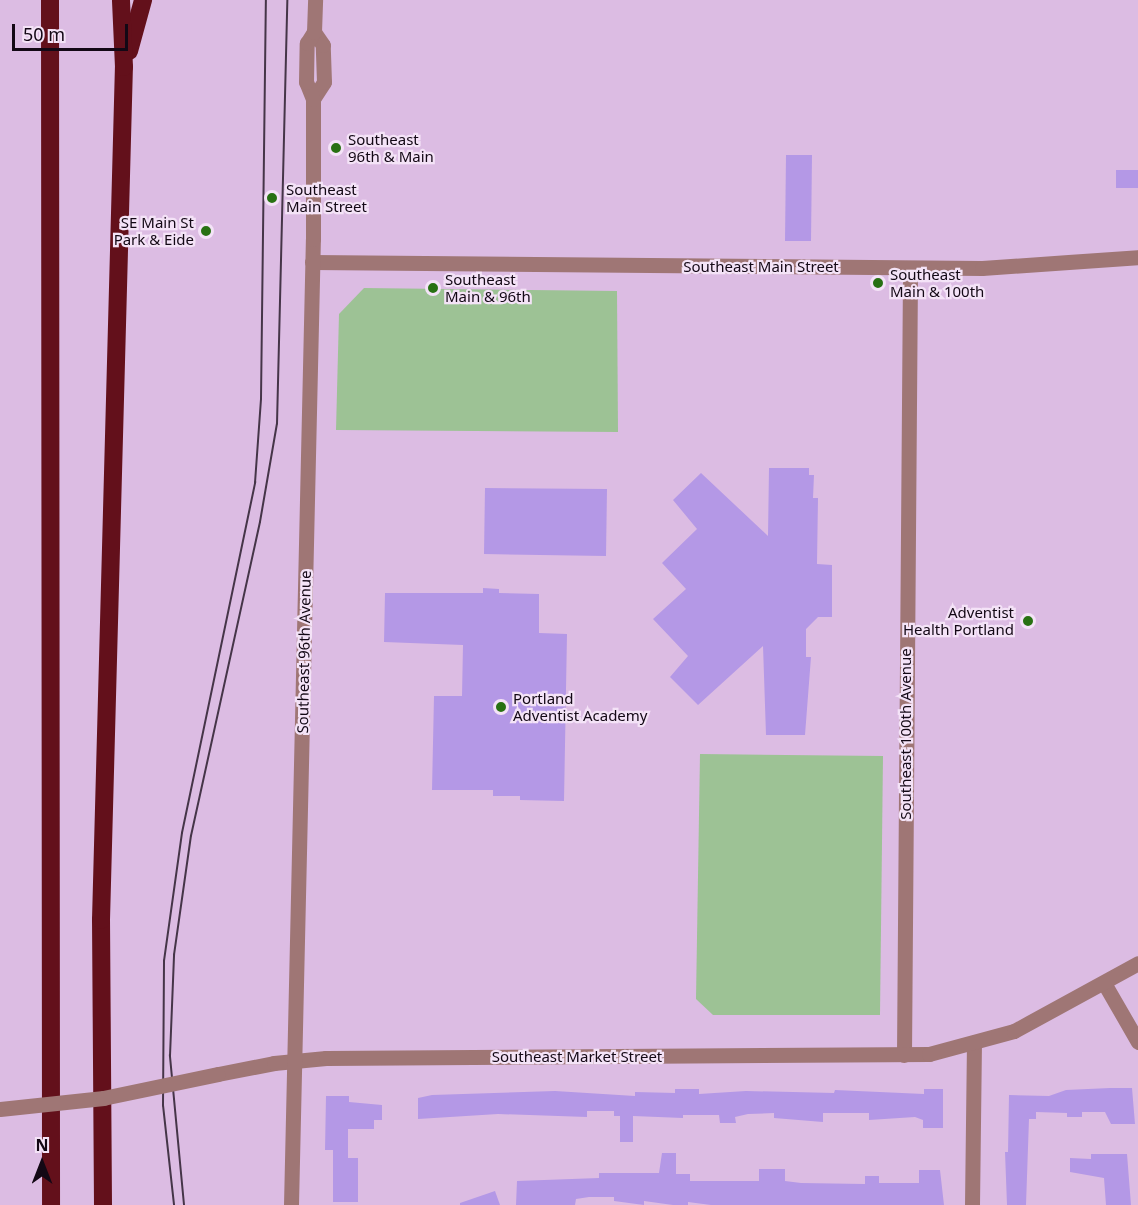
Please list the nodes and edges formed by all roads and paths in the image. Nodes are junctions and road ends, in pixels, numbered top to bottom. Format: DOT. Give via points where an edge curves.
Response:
graph roads {
  1 [pos="121,0"];
  2 [pos="143,0"];
  3 [pos="315,0"];
  4 [pos="49,3"];
  5 [pos="124,67"];
  6 [pos="1138,257"];
  7 [pos="312,262"];
  8 [pos="910,268"];
  9 [pos="1138,963"];
  10 [pos="1104,983"];
  11 [pos="1138,1042"];
  12 [pos="974,1045"];
  13 [pos="904,1055"];
  14 [pos="294,1060"];
  15 [pos="0,1109"];
  16 [pos="51,1205"];
  17 [pos="103,1205"];
  18 [pos="291,1205"];
  19 [pos="972,1205"];
  1 -- 5 [label="highway"];
  2 -- 5 [label="highway"];
  3 -- 7 [label="street, Southeast 96th Avenue" via="314,32 323,45 324,82 313,99"];
  4 -- 16 [label="highway"];
  5 -- 17 [label="highway" via="102,920"];
  6 -- 8 [label="street, Southeast Main Street" via="1034,266"];
  7 -- 8 [label="street, Southeast Main Street"];
  7 -- 14 [label="street, Southeast 96th Avenue"];
  8 -- 13 [label="street, Southeast 100th Avenue"];
  9 -- 10 [label="street, Southeast Market Street"];
  10 -- 11 [label="street"];
  10 -- 12 [label="street, Southeast Market Street" via="1028,1025"];
  12 -- 13 [label="street, Southeast Market Street"];
  12 -- 19 [label="street"];
  13 -- 14 [label="street, Southeast Market Street"];
  14 -- 15 [label="street, Southeast Market Street, bridge" via="103,1098"];
  14 -- 18 [label="street, Southeast 96th Avenue"];
}
